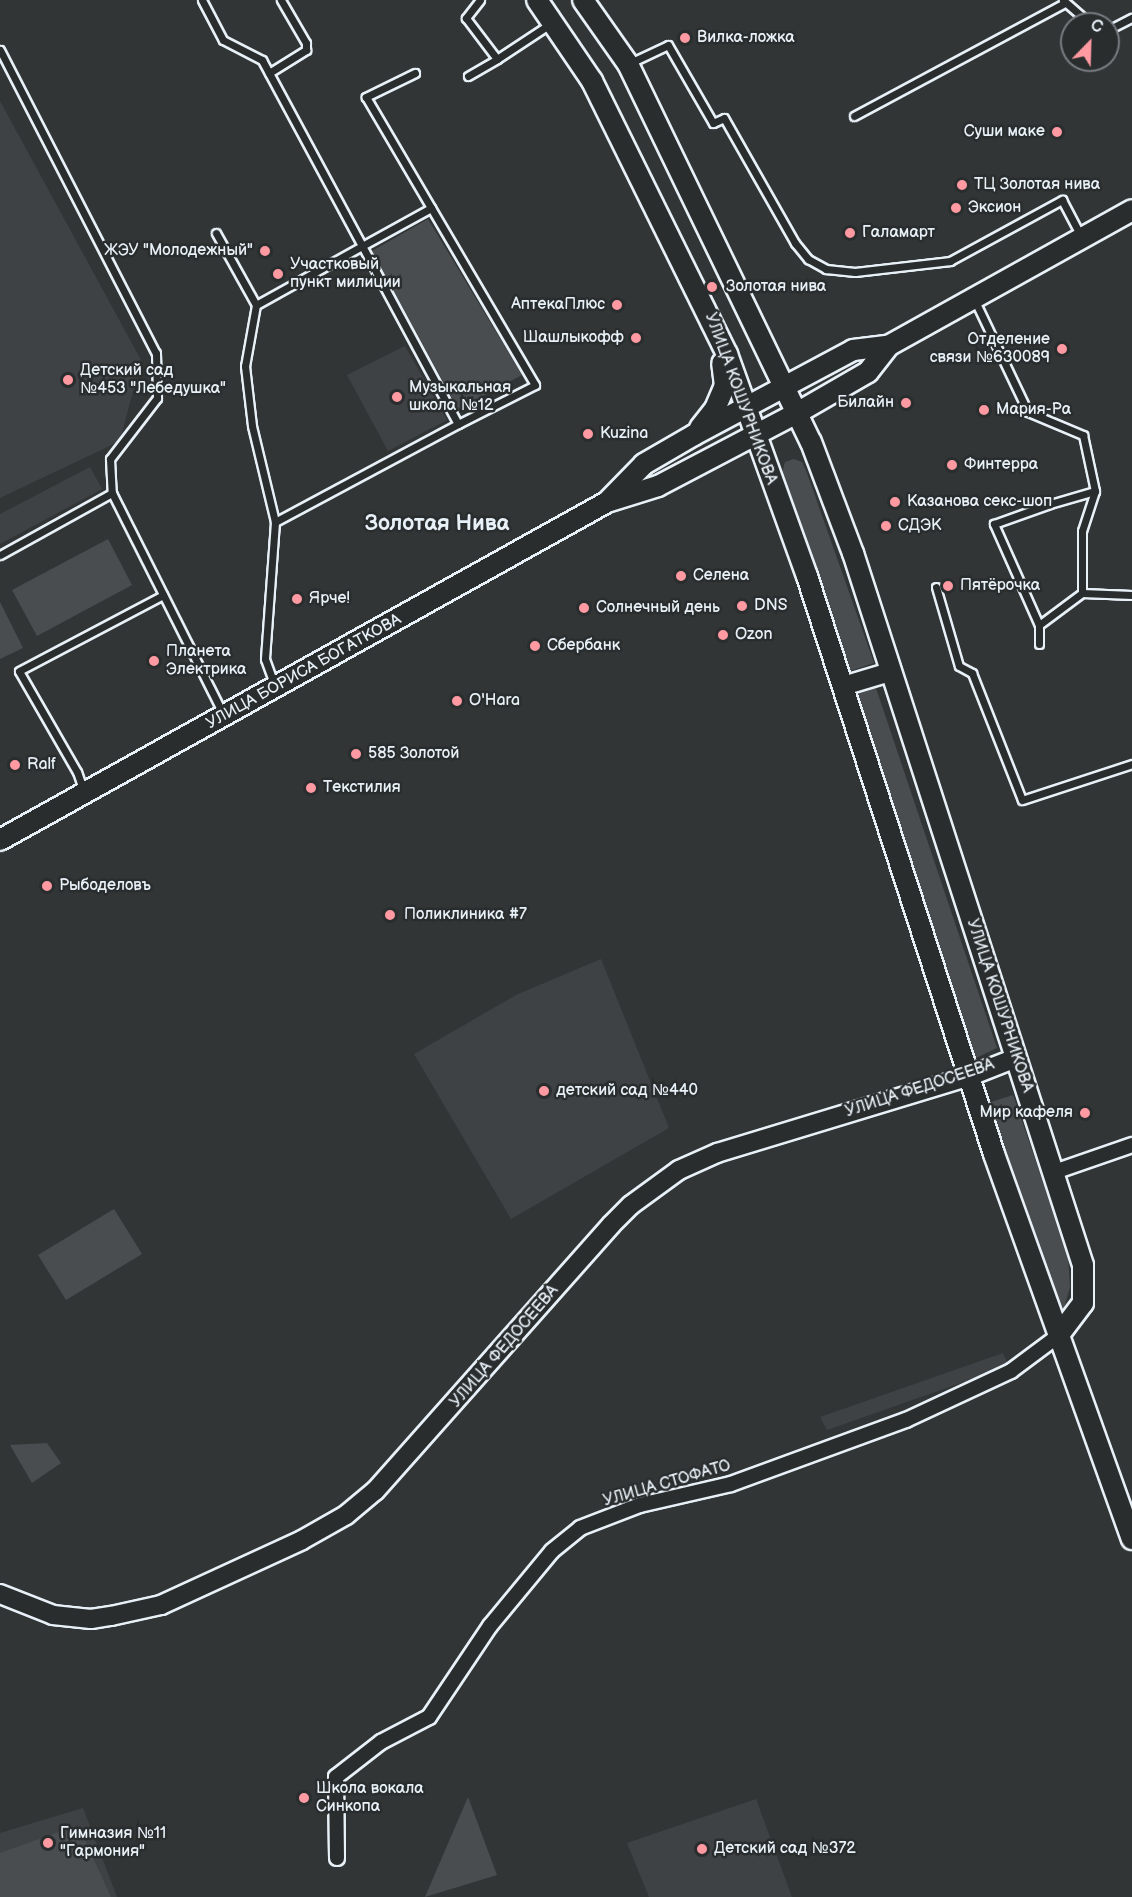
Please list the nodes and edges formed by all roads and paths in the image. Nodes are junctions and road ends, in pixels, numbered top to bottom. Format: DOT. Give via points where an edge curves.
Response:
graph roads {
  1 [pos="202,0"];
  2 [pos="281,0"];
  3 [pos="480,0"];
  4 [pos="537,0"];
  5 [pos="583,0"];
  6 [pos="1064,2"];
  7 [pos="1076,12"];
  8 [pos="552,22"];
  9 [pos="0,50"];
  10 [pos="497,60"];
  11 [pos="628,64"];
  12 [pos="269,73"];
  13 [pos="415,73"];
  14 [pos="468,76"];
  15 [pos="854,116"];
  16 [pos="431,208"];
  17 [pos="1132,210"];
  18 [pos="216,232"];
  19 [pos="1082,238"];
  20 [pos="362,246"];
  21 [pos="975,299"];
  22 [pos="256,305"];
  23 [pos="711,317"];
  24 [pos="888,346"];
  25 [pos="785,388"];
  26 [pos="745,410"];
  27 [pos="797,413"];
  28 [pos="458,424"];
  29 [pos="694,435"];
  30 [pos="754,435"];
  31 [pos="1095,491"];
  32 [pos="112,493"];
  33 [pos="608,502"];
  34 [pos="275,522"];
  35 [pos="0,555"];
  36 [pos="936,586"];
  37 [pos="1082,593"];
  38 [pos="163,595"];
  39 [pos="1132,595"];
  40 [pos="1039,625"];
  41 [pos="1039,644"];
  42 [pos="890,672"];
  43 [pos="843,686"];
  44 [pos="276,689"];
  45 [pos="224,716"];
  46 [pos="1132,764"];
  47 [pos="84,792"];
  48 [pos="0,840"];
  49 [pos="1016,1058"];
  50 [pos="970,1076"];
  51 [pos="1132,1145"];
  52 [pos="1054,1172"];
  53 [pos="1058,1336"];
  54 [pos="1132,1539"];
  55 [pos="0,1594"];
  56 [pos="337,1858"];
  1 -- 12 [label="lane" via="223,40 262,60"];
  2 -- 12 [label="lane" via="306,43 306,50"];
  3 -- 10 [label="lane" via="466,18"];
  4 -- 8 [label="main road, УЛИЦА КОШУРНИКОВА"];
  5 -- 11 [label="main road, УЛИЦА КОШУРНИКОВА"];
  6 -- 7 [label="lane"];
  6 -- 15 [label="lane"];
  8 -- 10 [label="lane"];
  8 -- 23 [label="main road, УЛИЦА КОШУРНИКОВА" via="592,81"];
  9 -- 32 [label="lane" via="156,353 158,398 110,459"];
  10 -- 14 [label="lane"];
  11 -- 19 [label="lane" via="668,45 713,123 724,118 795,243 808,260 826,269 855,272 950,261 1062,200"];
  11 -- 25 [label="main road, УЛИЦА КОШУРНИКОВА"];
  12 -- 20 [label="lane"];
  13 -- 16 [label="lane" via="366,98"];
  16 -- 20 [label="lane"];
  16 -- 28 [label="lane" via="535,385"];
  17 -- 19 [label="main road, УЛИЦА БОРИСА БОГАТКОВА"];
  18 -- 22 [label="lane"];
  19 -- 21 [label="main road, УЛИЦА БОРИСА БОГАТКОВА"];
  20 -- 22 [label="lane"];
  20 -- 28 [label="lane"];
  21 -- 24 [label="main road, УЛИЦА БОРИСА БОГАТКОВА"];
  21 -- 31 [label="lane" via="1028,412 1083,435"];
  22 -- 34 [label="lane" via="245,366 252,426"];
  23 -- 26 [label="main road, УЛИЦА КОШУРНИКОВА"];
  23 -- 29 [label="main road" via="725,386 716,409"];
  24 -- 25 [label="main road, УЛИЦА БОРИСА БОГАТКОВА" via="853,350"];
  24 -- 27 [label="main road, УЛИЦА БОРИСА БОГАТКОВА" via="868,372"];
  25 -- 26 [label="main road, УЛИЦА БОРИСА БОГАТКОВА"];
  25 -- 27 [label="main road, УЛИЦА КОШУРНИКОВА"];
  26 -- 29 [label="main road, УЛИЦА БОРИСА БОГАТКОВА"];
  26 -- 30 [label="main road, УЛИЦА КОШУРНИКОВА"];
  27 -- 30 [label="main road, УЛИЦА БОРИСА БОГАТКОВА"];
  27 -- 42 [label="main road, УЛИЦА КОШУРНИКОВА" via="853,553"];
  28 -- 34 [label="lane"];
  29 -- 33 [label="main road, УЛИЦА БОРИСА БОГАТКОВА" via="644,464"];
  30 -- 33 [label="main road, УЛИЦА БОРИСА БОГАТКОВА" via="658,486"];
  30 -- 43 [label="main road, УЛИЦА КОШУРНИКОВА"];
  31 -- 37 [label="lane" via="1082,531"];
  31 -- 40 [label="lane" via="994,524"];
  32 -- 35 [label="lane"];
  32 -- 38 [label="lane"];
  33 -- 44 [label="main road, УЛИЦА БОРИСА БОГАТКОВА"];
  34 -- 44 [label="lane" via="265,659"];
  36 -- 46 [label="lane" via="959,666 972,673 1022,800"];
  37 -- 39 [label="lane"];
  37 -- 40 [label="lane"];
  38 -- 45 [label="lane"];
  38 -- 47 [label="lane" via="19,671 77,772"];
  40 -- 41 [label="lane"];
  42 -- 43 [label="street"];
  42 -- 49 [label="main road, УЛИЦА КОШУРНИКОВА"];
  43 -- 50 [label="main road, УЛИЦА КОШУРНИКОВА"];
  44 -- 45 [label="main road, УЛИЦА БОРИСА БОГАТКОВА"];
  45 -- 47 [label="main road, УЛИЦА БОРИСА БОГАТКОВА"];
  47 -- 48 [label="main road, УЛИЦА БОРИСА БОГАТКОВА"];
  49 -- 50 [label="street, УЛИЦА ФЕДОСЕЕВА"];
  49 -- 52 [label="main road, УЛИЦА КОШУРНИКОВА"];
  50 -- 53 [label="main road, УЛИЦА КОШУРНИКОВА"];
  50 -- 55 [label="street, УЛИЦА ФЕДОСЕЕВА" via="717,1153 679,1170 649,1190 611,1226 375,1491 346,1515 302,1540 161,1605 101,1617 53,1615"];
  51 -- 52 [label="street"];
  52 -- 53 [label="main road, УЛИЦА КОШУРНИКОВА" via="1083,1265 1085,1285 1083,1303"];
  53 -- 54 [label="main road, УЛИЦА КОШУРНИКОВА"];
  53 -- 56 [label="street, УЛИЦА СТОФАТО" via="1011,1371 906,1420 731,1484 640,1505 580,1528 552,1551 490,1626 429,1717 381,1742 336,1778"];
}
